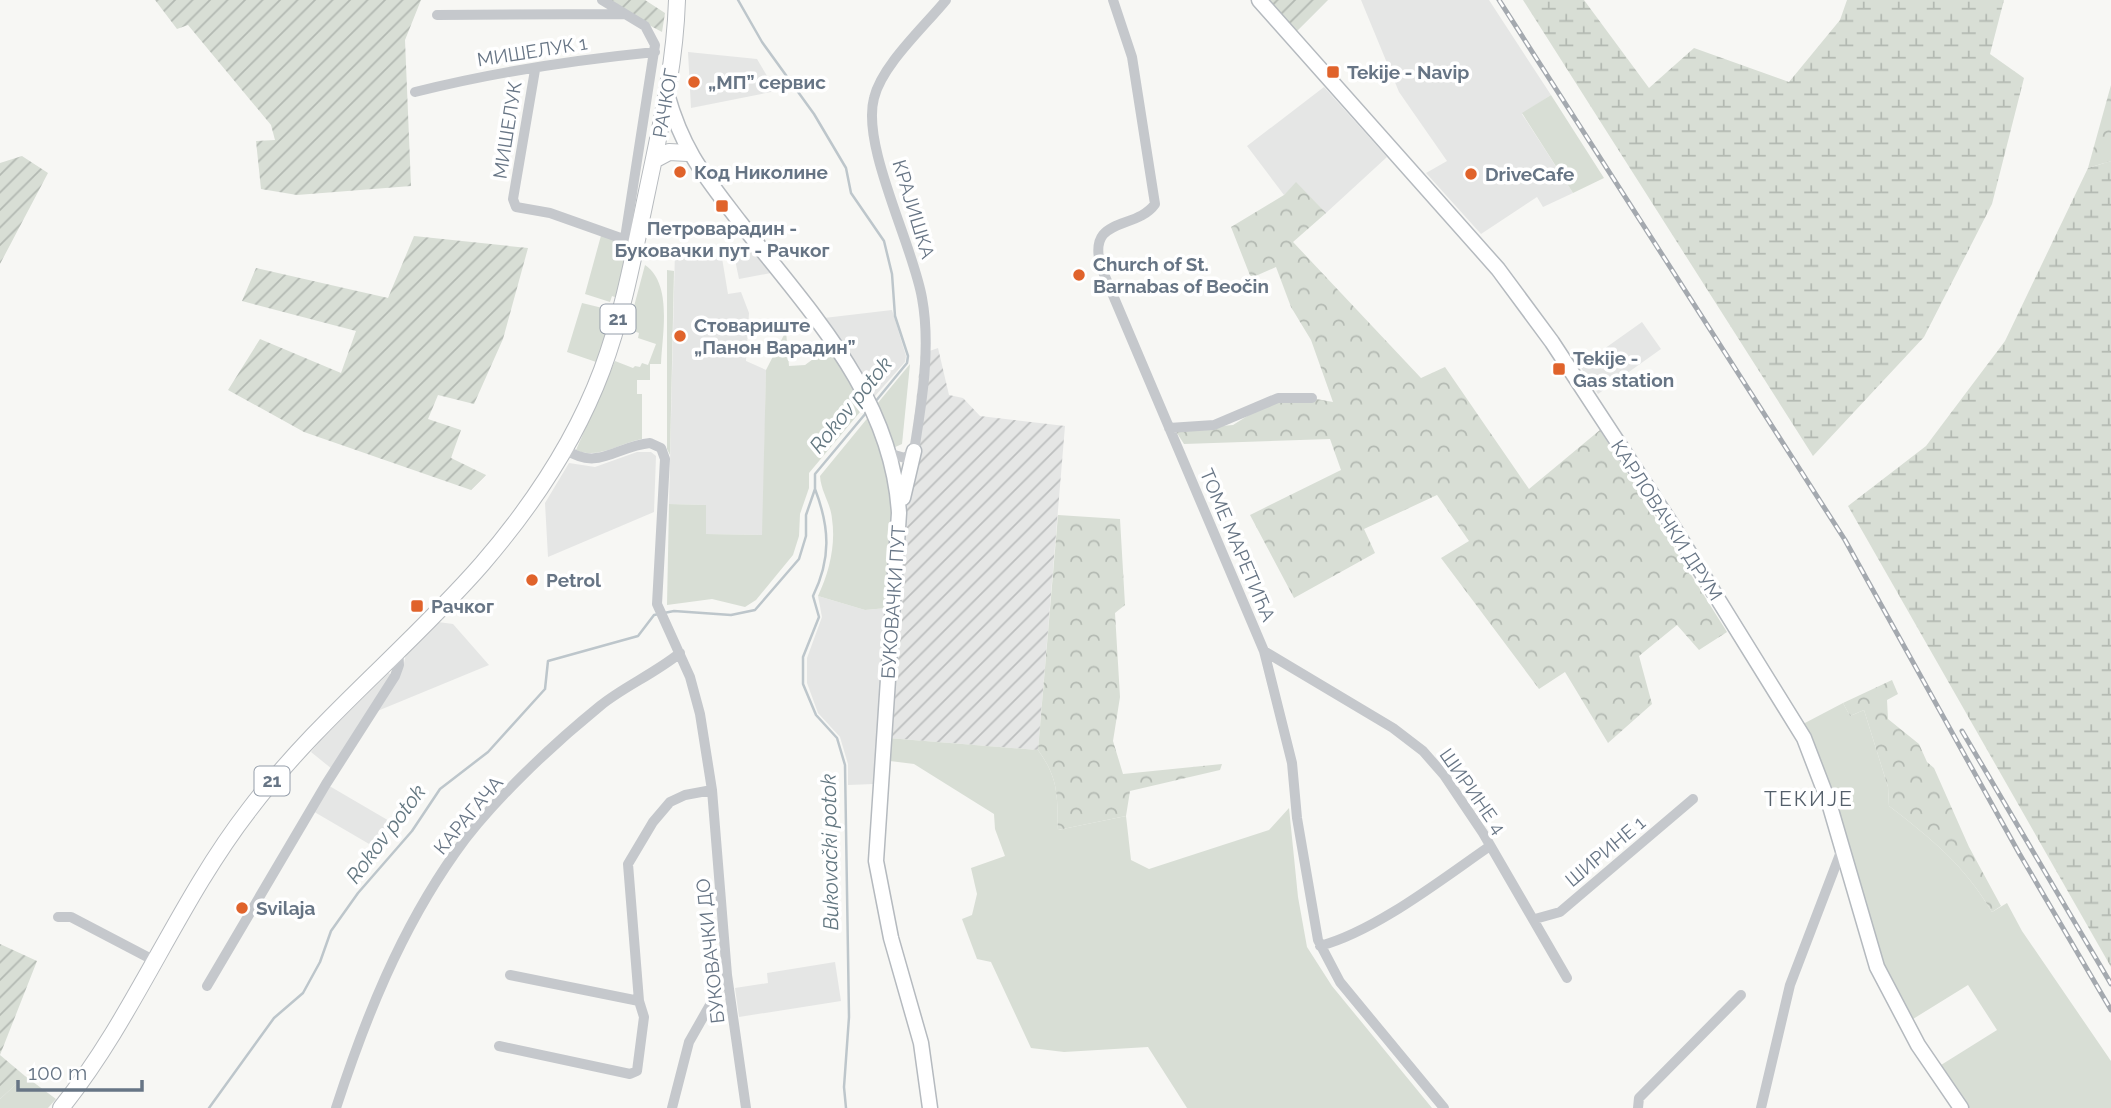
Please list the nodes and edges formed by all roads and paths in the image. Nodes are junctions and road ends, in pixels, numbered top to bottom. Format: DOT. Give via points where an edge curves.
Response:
graph roads {
  1 [pos="602,0"];
  2 [pos="677,0"];
  3 [pos="946,0"];
  4 [pos="1113,0"];
  5 [pos="1259,0"];
  6 [pos="625,14"];
  7 [pos="437,15"];
  8 [pos="654,52"];
  9 [pos="534,70"];
  10 [pos="415,92"];
  11 [pos="667,94"];
  12 [pos="688,153"];
  13 [pos="654,160"];
  14 [pos="630,241"];
  15 [pos="1311,398"];
  16 [pos="1169,428"];
  17 [pos="565,449"];
  18 [pos="914,451"];
  19 [pos="891,453"];
  20 [pos="899,513"];
  21 [pos="398,648"];
  22 [pos="1264,651"];
  23 [pos="680,653"];
  24 [pos="712,790"];
  25 [pos="1693,799"];
  26 [pos="1490,846"];
  27 [pos="1842,848"];
  28 [pos="58,917"];
  29 [pos="1535,919"];
  30 [pos="1320,946"];
  31 [pos="157,962"];
  32 [pos="510,975"];
  33 [pos="727,975"];
  34 [pos="1567,978"];
  35 [pos="207,986"];
  36 [pos="1741,995"];
  37 [pos="639,1002"];
  38 [pos="499,1046"];
  39 [pos="61,1108"];
  40 [pos="336,1108"];
  41 [pos="672,1108"];
  42 [pos="746,1108"];
  43 [pos="930,1108"];
  44 [pos="1444,1108"];
  45 [pos="1638,1108"];
  46 [pos="1761,1108"];
  47 [pos="1961,1108"];
  1 -- 6 [label="street"];
  2 -- 11 [label="main road, РАЧКОГ / 21"];
  3 -- 18 [label="street, КРАЈИШКА" via="886,72 873,103 878,152 925,314 926,346"];
  4 -- 16 [label="street, ТОМЕ МАРЕТИЋА" via="1132,57 1155,204 1144,215 1107,230 1098,256"];
  5 -- 27 [label="main road, КАРЛОВАЧКИ ДРУМ" via="1480,246 1552,342 1792,715 1813,757"];
  6 -- 7 [label="street"];
  6 -- 8 [label="street" via="650,31"];
  8 -- 9 [label="street, МИШЕЛУК 1"];
  8 -- 14 [label="street"];
  9 -- 10 [label="street, МИШЕЛУК 1" via="490,73"];
  9 -- 14 [label="street, МИШЕЛУК" via="513,199 516,206"];
  11 -- 12 [label="main road, БУКОВАЧКИ ПУТ"];
  11 -- 13 [label="main road, РАЧКОГ / 21"];
  12 -- 13 [label="main road" via="669,152"];
  12 -- 19 [label="main road, БУКОВАЧКИ ПУТ" via="842,356 872,406"];
  13 -- 14 [label="main road, РАЧКОГ / 21"];
  14 -- 17 [label="main road, РАЧКОГ / 21" via="622,307 603,369"];
  15 -- 16 [label="street" via="1278,398 1221,423"];
  16 -- 22 [label="street, ТОМЕ МАРЕТИЋА"];
  17 -- 21 [label="main road, РАЧКОГ / 21" via="502,541"];
  17 -- 23 [label="street, БУКОВАЧКИ ДО" via="590,460 644,444 661,448 666,459 657,604"];
  18 -- 19 [label="street" via="905,458"];
  18 -- 20 [label="main road"];
  19 -- 20 [label="main road, БУКОВАЧКИ ПУТ"];
  20 -- 43 [label="main road, БУКОВАЧКИ ПУТ" via="876,861 888,929 921,1043"];
  21 -- 31 [label="main road, РАЧКОГ / 21" via="337,708 247,813"];
  21 -- 35 [label="street" via="395,676"];
  22 -- 26 [label="street, ШИРИНЕ 4" via="1414,742 1449,782"];
  22 -- 30 [label="street, ТОМЕ МАРЕТИЋА" via="1292,763 1311,914"];
  23 -- 24 [label="street, БУКОВАЧКИ ДО" via="697,700"];
  23 -- 40 [label="street, КАРАГАЧА" via="597,708 467,837 395,953"];
  24 -- 33 [label="street, БУКОВАЧКИ ДО"];
  24 -- 37 [label="street" via="685,794 670,802 628,864"];
  25 -- 29 [label="street, ШИРИНЕ 1" via="1560,912"];
  26 -- 29 [label="street, ШИРИНЕ 4"];
  26 -- 30 [label="street" via="1404,904 1349,936"];
  27 -- 46 [label="street" via="1790,985"];
  27 -- 47 [label="main road, КАРЛОВАЧКИ ДРУМ" via="1877,967 1918,1045"];
  28 -- 31 [label="street" via="71,918"];
  29 -- 34 [label="street, ШИРИНЕ 4"];
  30 -- 44 [label="street, ТОМЕ МАРЕТИЋА" via="1340,982"];
  31 -- 39 [label="main road, РАЧКОГ / 21"];
  32 -- 37 [label="street"];
  33 -- 41 [label="street" via="689,1042"];
  33 -- 42 [label="street, БУКОВАЧКИ ДО"];
  36 -- 45 [label="street" via="1639,1098"];
  37 -- 38 [label="street" via="644,1017 640,1066 635,1073"];
}
